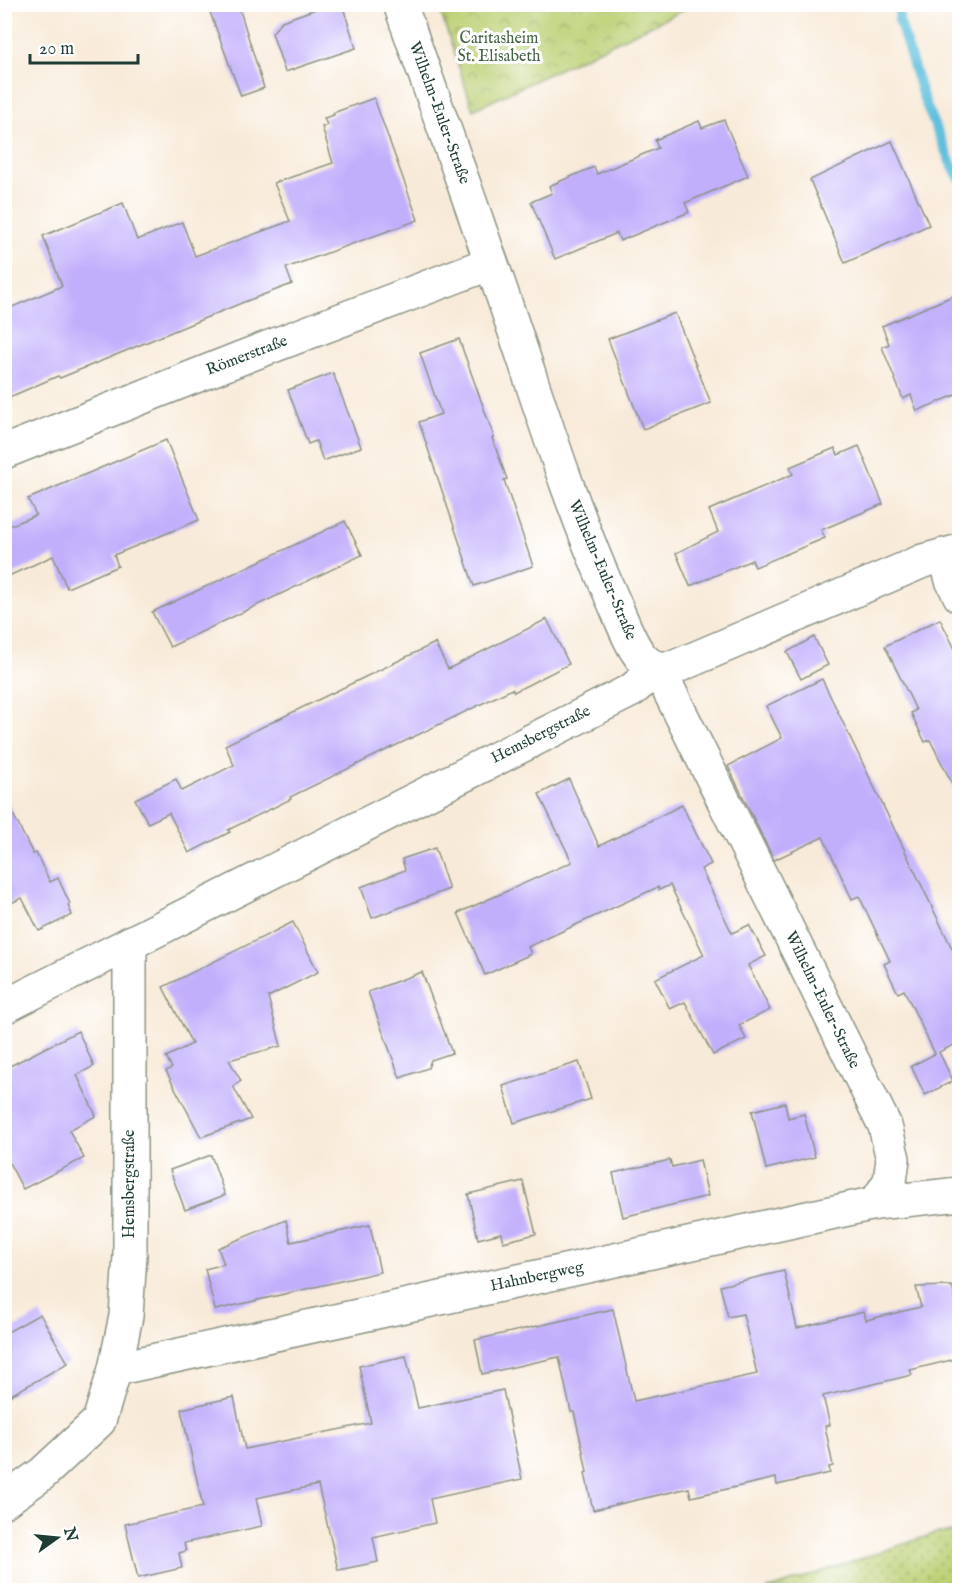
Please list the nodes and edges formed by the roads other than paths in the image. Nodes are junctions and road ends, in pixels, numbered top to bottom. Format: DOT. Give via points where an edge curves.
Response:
graph roads {
  1 [pos="400,4"];
  2 [pos="491,262"];
  3 [pos="4,452"];
  4 [pos="952,553"];
  5 [pos="960,596"];
  6 [pos="658,668"];
  7 [pos="130,943"];
  8 [pos="4,1007"];
  9 [pos="960,1194"];
  10 [pos="876,1203"];
  11 [pos="115,1369"];
  12 [pos="4,1501"];
  1 -- 2 [label="street, Wilhelm-Euler-Straße"];
  2 -- 3 [label="street, Römerstraße"];
  2 -- 6 [label="street, Wilhelm-Euler-Straße" via="591,550 630,639 642,658"];
  4 -- 5 [label="street" via="952,580"];
  4 -- 6 [label="street" via="923,561 692,661"];
  6 -- 7 [label="street, Hemsbergstraße" via="632,690"];
  6 -- 10 [label="street, Wilhelm-Euler-Straße" via="885,1126 893,1159 890,1181"];
  7 -- 8 [label="street, Hemsbergstraße"];
  7 -- 11 [label="street, Hemsbergstraße" via="130,1255 126,1316"];
  9 -- 10 [label="street, Hahnbergweg"];
  10 -- 11 [label="street, Hahnbergweg"];
  11 -- 12 [label="street, Hemsbergstraße" via="99,1420 42,1474"];
}
